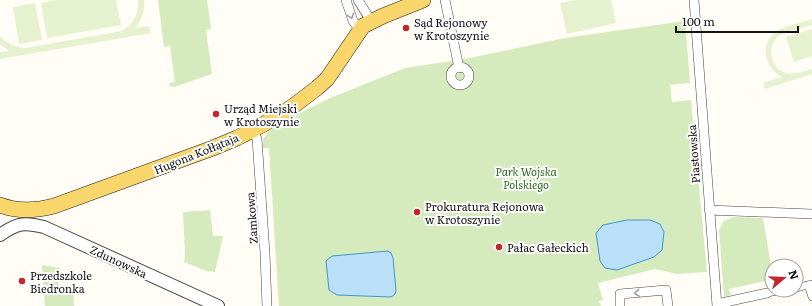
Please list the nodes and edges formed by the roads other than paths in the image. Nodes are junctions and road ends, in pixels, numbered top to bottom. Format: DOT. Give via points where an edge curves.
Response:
graph roads {
  1 [pos="346,0"];
  2 [pos="358,0"];
  3 [pos="423,0"];
  4 [pos="445,0"];
  5 [pos="694,0"];
  6 [pos="366,26"];
  7 [pos="459,68"];
  8 [pos="252,130"];
  9 [pos="0,205"];
  10 [pos="709,210"];
  11 [pos="812,214"];
  12 [pos="19,217"];
  13 [pos="0,235"];
  14 [pos="810,285"];
  15 [pos="764,294"];
  16 [pos="812,297"];
  17 [pos="717,305"];
  18 [pos="218,306"];
  19 [pos="267,306"];
  20 [pos="620,306"];
  21 [pos="668,306"];
  1 -- 6 [label="street, one-way" via="353,22"];
  2 -- 6 [label="street"];
  3 -- 6 [label="main road"];
  4 -- 7 [label="street"];
  5 -- 10 [label="street, Piastowska"];
  6 -- 8 [label="main road, Hugona Kołłątaja" via="327,79 292,108"];
  8 -- 12 [label="main road, Hugona Kołłątaja" via="213,148"];
  8 -- 19 [label="street, Zamkowa" via="257,139 266,253"];
  9 -- 12 [label="main road, Zdunowska"];
  10 -- 11 [label="street"];
  10 -- 17 [label="street, Piastowska"];
  12 -- 13 [label="street"];
  12 -- 18 [label="street, Zdunowska"];
  14 -- 16 [label="street"];
  15 -- 17 [label="street"];
  21 -- 20 [label="street, one-way" via="666,290 620,294"];
}
